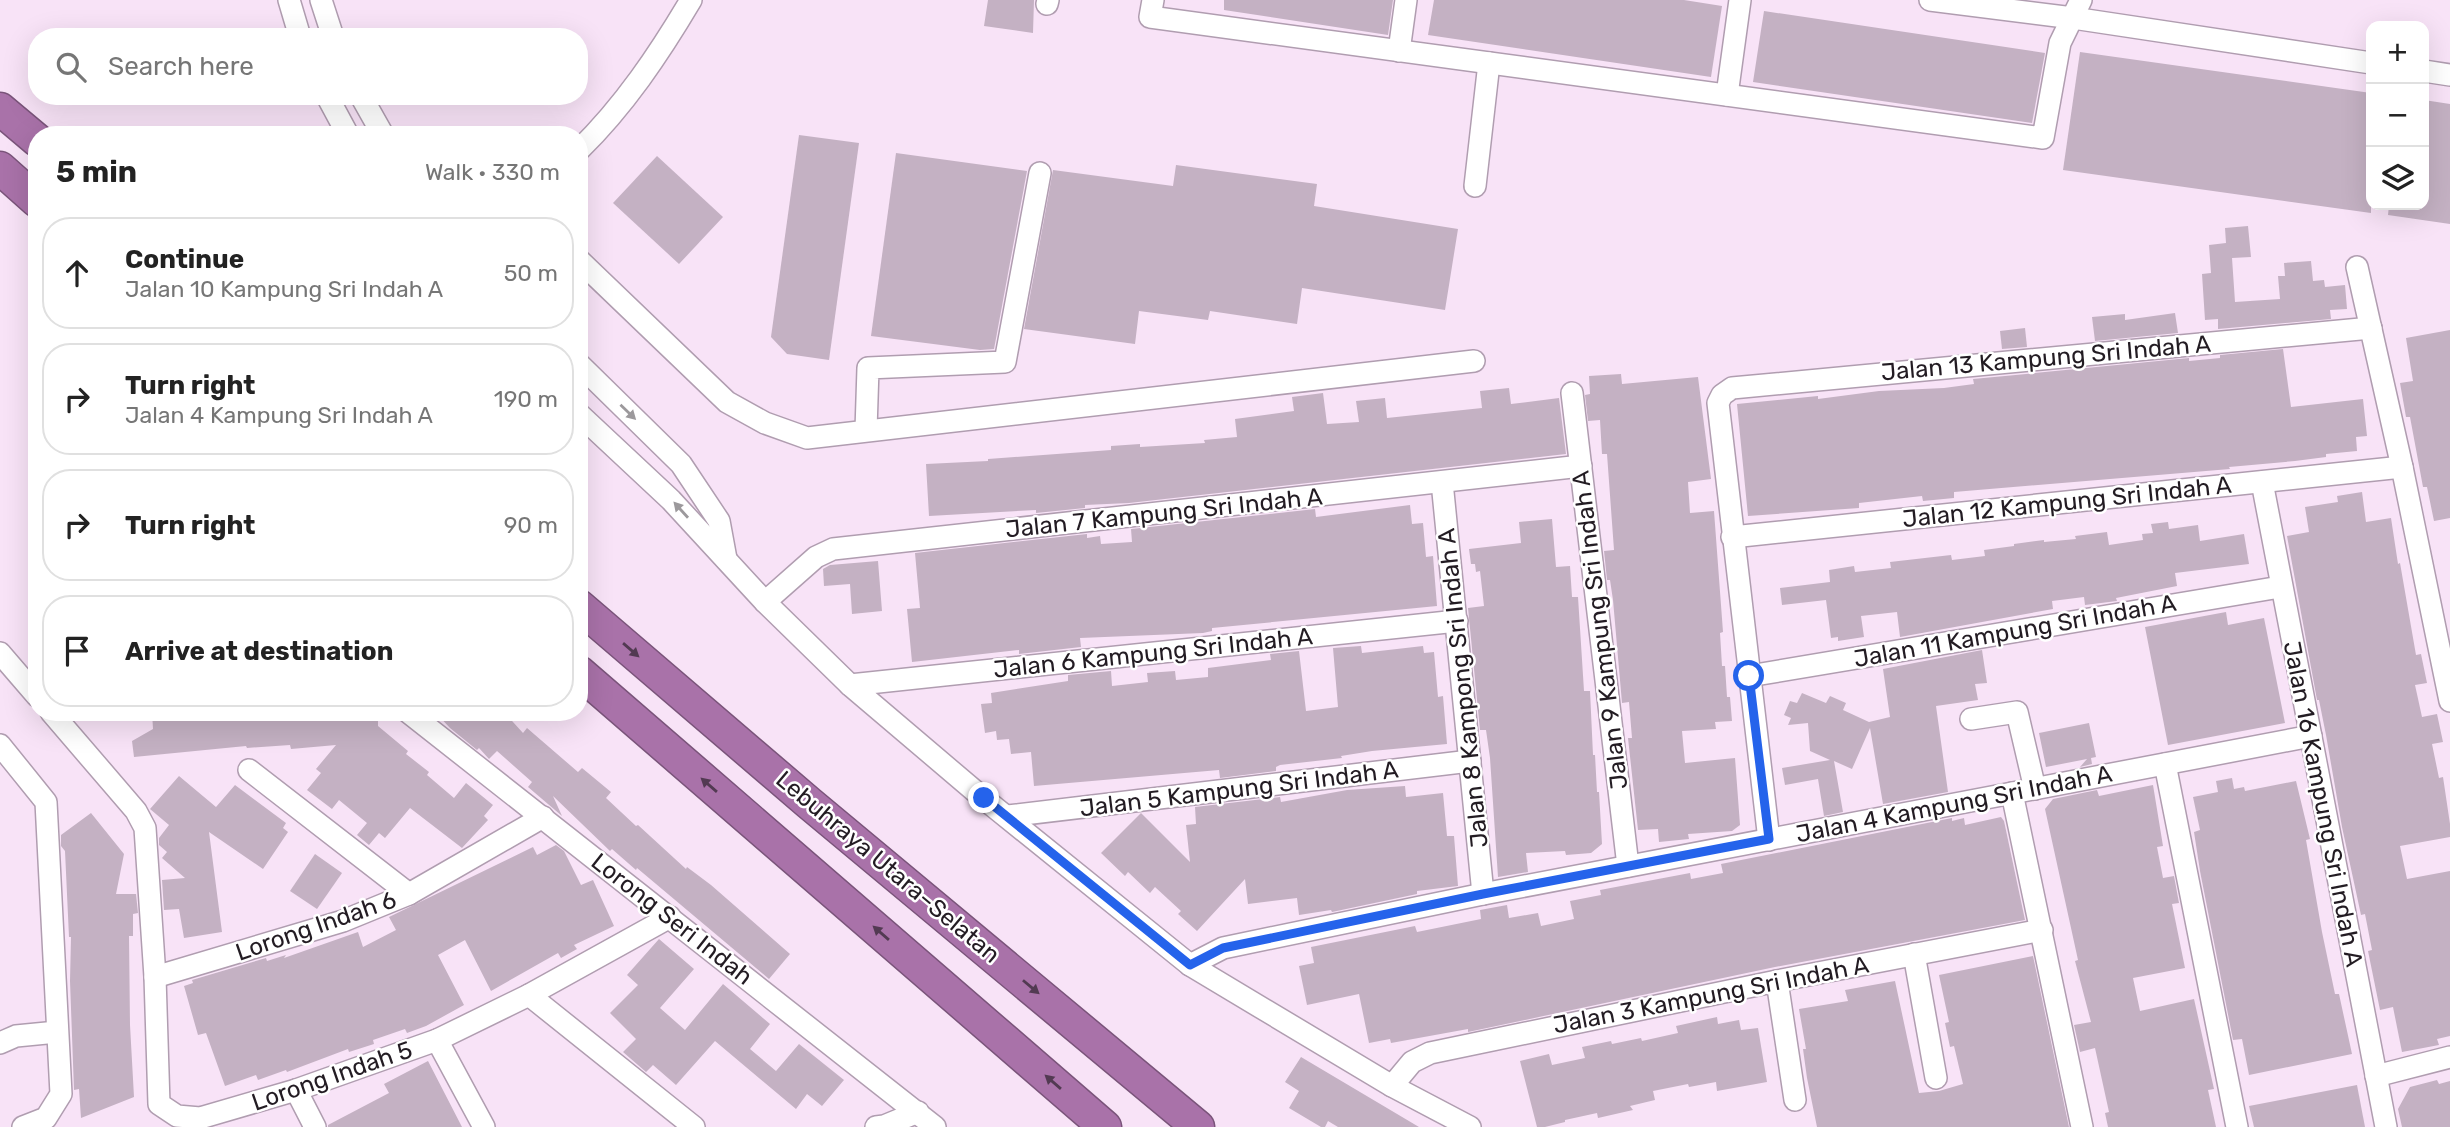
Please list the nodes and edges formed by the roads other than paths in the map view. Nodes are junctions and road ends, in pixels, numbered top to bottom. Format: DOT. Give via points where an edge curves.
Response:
graph roads {
  1 [pos="289,0"];
  2 [pos="321,0"];
  3 [pos="691,0"];
  4 [pos="1153,0"];
  5 [pos="1406,0"];
  6 [pos="1740,0"];
  7 [pos="1930,0"];
  8 [pos="2077,9"];
  9 [pos="297,28"];
  10 [pos="329,28"];
  11 [pos="1399,51"];
  12 [pos="2366,62"];
  13 [pos="1489,63"];
  14 [pos="2429,72"];
  15 [pos="2450,75"];
  16 [pos="1727,95"];
  17 [pos="332,105"];
  18 [pos="366,105"];
  19 [pos="0,108"];
  20 [pos="343,126"];
  21 [pos="378,126"];
  22 [pos="28,132"];
  23 [pos="588,141"];
  24 [pos="0,168"];
  25 [pos="1040,173"];
  26 [pos="1475,186"];
  27 [pos="28,193"];
  28 [pos="2357,267"];
  29 [pos="588,269"];
  30 [pos="2371,328"];
  31 [pos="1474,361"];
  32 [pos="588,373"];
  33 [pos="1572,393"];
  34 [pos="588,422"];
  35 [pos="866,430"];
  36 [pos="1581,466"];
  37 [pos="2402,467"];
  38 [pos="1442,482"];
  39 [pos="2262,482"];
  40 [pos="1732,537"];
  41 [pos="726,561"];
  42 [pos="2280,587"];
  43 [pos="765,602"];
  44 [pos="588,614"];
  45 [pos="1457,621"];
  46 [pos="1,657"];
  47 [pos="1749,676"];
  48 [pos="588,681"];
  49 [pos="850,685"];
  50 [pos="28,686"];
  51 [pos="2449,687"];
  52 [pos="1971,719"];
  53 [pos="59,721"];
  54 [pos="419,721"];
  55 [pos="2311,736"];
  56 [pos="0,745"];
  57 [pos="1470,761"];
  58 [pos="2165,764"];
  59 [pos="249,770"];
  60 [pos="2035,789"];
  61 [pos="2012,793"];
  62 [pos="542,817"];
  63 [pos="1008,817"];
  64 [pos="1769,839"];
  65 [pos="1628,866"];
  66 [pos="409,894"];
  67 [pos="1483,894"];
  68 [pos="670,917"];
  69 [pos="2042,930"];
  70 [pos="1914,954"];
  71 [pos="1190,965"];
  72 [pos="155,977"];
  73 [pos="1777,981"];
  74 [pos="529,995"];
  75 [pos="57,1032"];
  76 [pos="437,1040"];
  77 [pos="0,1043"];
  78 [pos="2450,1057"];
  79 [pos="2376,1076"];
  80 [pos="1936,1078"];
  81 [pos="1392,1086"];
  82 [pos="296,1090"];
  83 [pos="1795,1100"];
  84 [pos="918,1112"];
  85 [pos="23,1127"];
  86 [pos="315,1127"];
  87 [pos="484,1127"];
  88 [pos="694,1127"];
  89 [pos="876,1127"];
  90 [pos="935,1127"];
  91 [pos="1105,1127"];
  92 [pos="1198,1127"];
  93 [pos="1470,1127"];
  94 [pos="2082,1127"];
  95 [pos="2237,1127"];
  96 [pos="2386,1127"];
  1 -- 9 [label="street"];
  2 -- 10 [label="street"];
  3 -- 23 [label="street" via="610,120"];
  4 -- 11 [label="street" via="1150,17"];
  5 -- 11 [label="street"];
  6 -- 16 [label="street"];
  7 -- 8 [label="street"];
  8 -- 12 [label="street"];
  8 -- 16 [label="street" via="2060,43 2043,138"];
  11 -- 13 [label="street"];
  13 -- 16 [label="street"];
  13 -- 26 [label="street"];
  14 -- 15 [label="street"];
  17 -- 20 [label="street"];
  18 -- 21 [label="street"];
  19 -- 22 [label="highway"];
  24 -- 27 [label="highway"];
  25 -- 35 [label="street" via="1004,362 868,368"];
  28 -- 30 [label="street"];
  29 -- 35 [label="street" via="727,402 765,423 807,438"];
  30 -- 37 [label="street"];
  30 -- 40 [label="street, Jalan 13 Kampung Sri Indah A" via="1732,388 1718,403"];
  31 -- 35 [label="street"];
  32 -- 41 [label="street, one-way" via="681,464 719,521"];
  33 -- 36 [label="street, Jalan 9 Kampung Sri Indah A"];
  41 -- 34 [label="street, one-way" via="671,500"];
  36 -- 38 [label="street, Jalan 7 Kampung Sri Indah A"];
  36 -- 65 [label="street, Jalan 9 Kampung Sri Indah A"];
  37 -- 39 [label="street, Jalan 12 Kampung Sri Indah A"];
  37 -- 51 [label="street"];
  38 -- 43 [label="street, Jalan 7 Kampung Sri Indah A" via="833,549 816,557"];
  38 -- 45 [label="street, Jalan 8 Kampong Sri Indah A"];
  39 -- 40 [label="street, Jalan 12 Kampung Sri Indah A"];
  39 -- 42 [label="street, Jalan 16 Kampung Sri Indah A"];
  40 -- 47 [label="street"];
  41 -- 43 [label="street"];
  42 -- 47 [label="street, Jalan 11 Kampung Sri Indah A"];
  42 -- 55 [label="street, Jalan 16 Kampung Sri Indah A"];
  43 -- 49 [label="street"];
  44 -- 92 [label="highway, Lebuhraya Utara–Selatan, one-way"];
  45 -- 49 [label="street, Jalan 6 Kampung Sri Indah A"];
  45 -- 57 [label="street, Jalan 8 Kampong Sri Indah A"];
  46 -- 50 [label="street"];
  47 -- 64 [label="street"];
  91 -- 48 [label="highway, one-way"];
  49 -- 63 [label="street"];
  52 -- 60 [label="street" via="2017,712"];
  53 -- 72 [label="street, Lorong Indah 5" via="136,811 145,828"];
  54 -- 62 [label="street, Lorong Seri Indah"];
  55 -- 58 [label="street, Jalan 4 Kampung Sri Indah A"];
  55 -- 79 [label="street, Jalan 16 Kampung Sri Indah A"];
  56 -- 75 [label="street" via="46,802"];
  57 -- 63 [label="street, Jalan 5 Kampung Sri Indah A"];
  57 -- 67 [label="street, Jalan 8 Kampong Sri Indah A"];
  58 -- 60 [label="street, Jalan 4 Kampung Sri Indah A"];
  58 -- 95 [label="street"];
  59 -- 66 [label="street"];
  60 -- 61 [label="street, Jalan 4 Kampung Sri Indah A"];
  61 -- 64 [label="street, Jalan 4 Kampung Sri Indah A"];
  61 -- 69 [label="street"];
  62 -- 66 [label="street, Lorong Indah 6"];
  62 -- 68 [label="street, Lorong Seri Indah"];
  63 -- 71 [label="street"];
  64 -- 65 [label="street, Jalan 4 Kampung Sri Indah A"];
  65 -- 67 [label="street, Jalan 4 Kampung Sri Indah A"];
  66 -- 72 [label="street, Lorong Indah 6" via="343,921"];
  67 -- 71 [label="street, Jalan 4 Kampung Sri Indah A" via="1223,948"];
  68 -- 74 [label="street, Lorong Indah 5"];
  68 -- 84 [label="street, Lorong Seri Indah"];
  69 -- 70 [label="street, Jalan 3 Kampung Sri Indah A"];
  69 -- 94 [label="street"];
  70 -- 73 [label="street, Jalan 3 Kampung Sri Indah A"];
  70 -- 80 [label="street"];
  71 -- 81 [label="street"];
  72 -- 82 [label="street, Lorong Indah 5" via="159,1104 177,1116 200,1118"];
  73 -- 81 [label="street, Jalan 3 Kampung Sri Indah A" via="1430,1053 1412,1062"];
  73 -- 83 [label="street"];
  74 -- 76 [label="street, Lorong Indah 5"];
  74 -- 88 [label="street"];
  75 -- 77 [label="street" via="16,1036"];
  75 -- 85 [label="street" via="61,1094 46,1118"];
  76 -- 82 [label="street, Lorong Indah 5"];
  76 -- 87 [label="street"];
  78 -- 79 [label="street"];
  79 -- 96 [label="street, Jalan 16 Kampung Sri Indah A"];
  81 -- 93 [label="street"];
  82 -- 86 [label="street"];
  84 -- 89 [label="street"];
  84 -- 90 [label="street, Lorong Seri Indah"];
}
